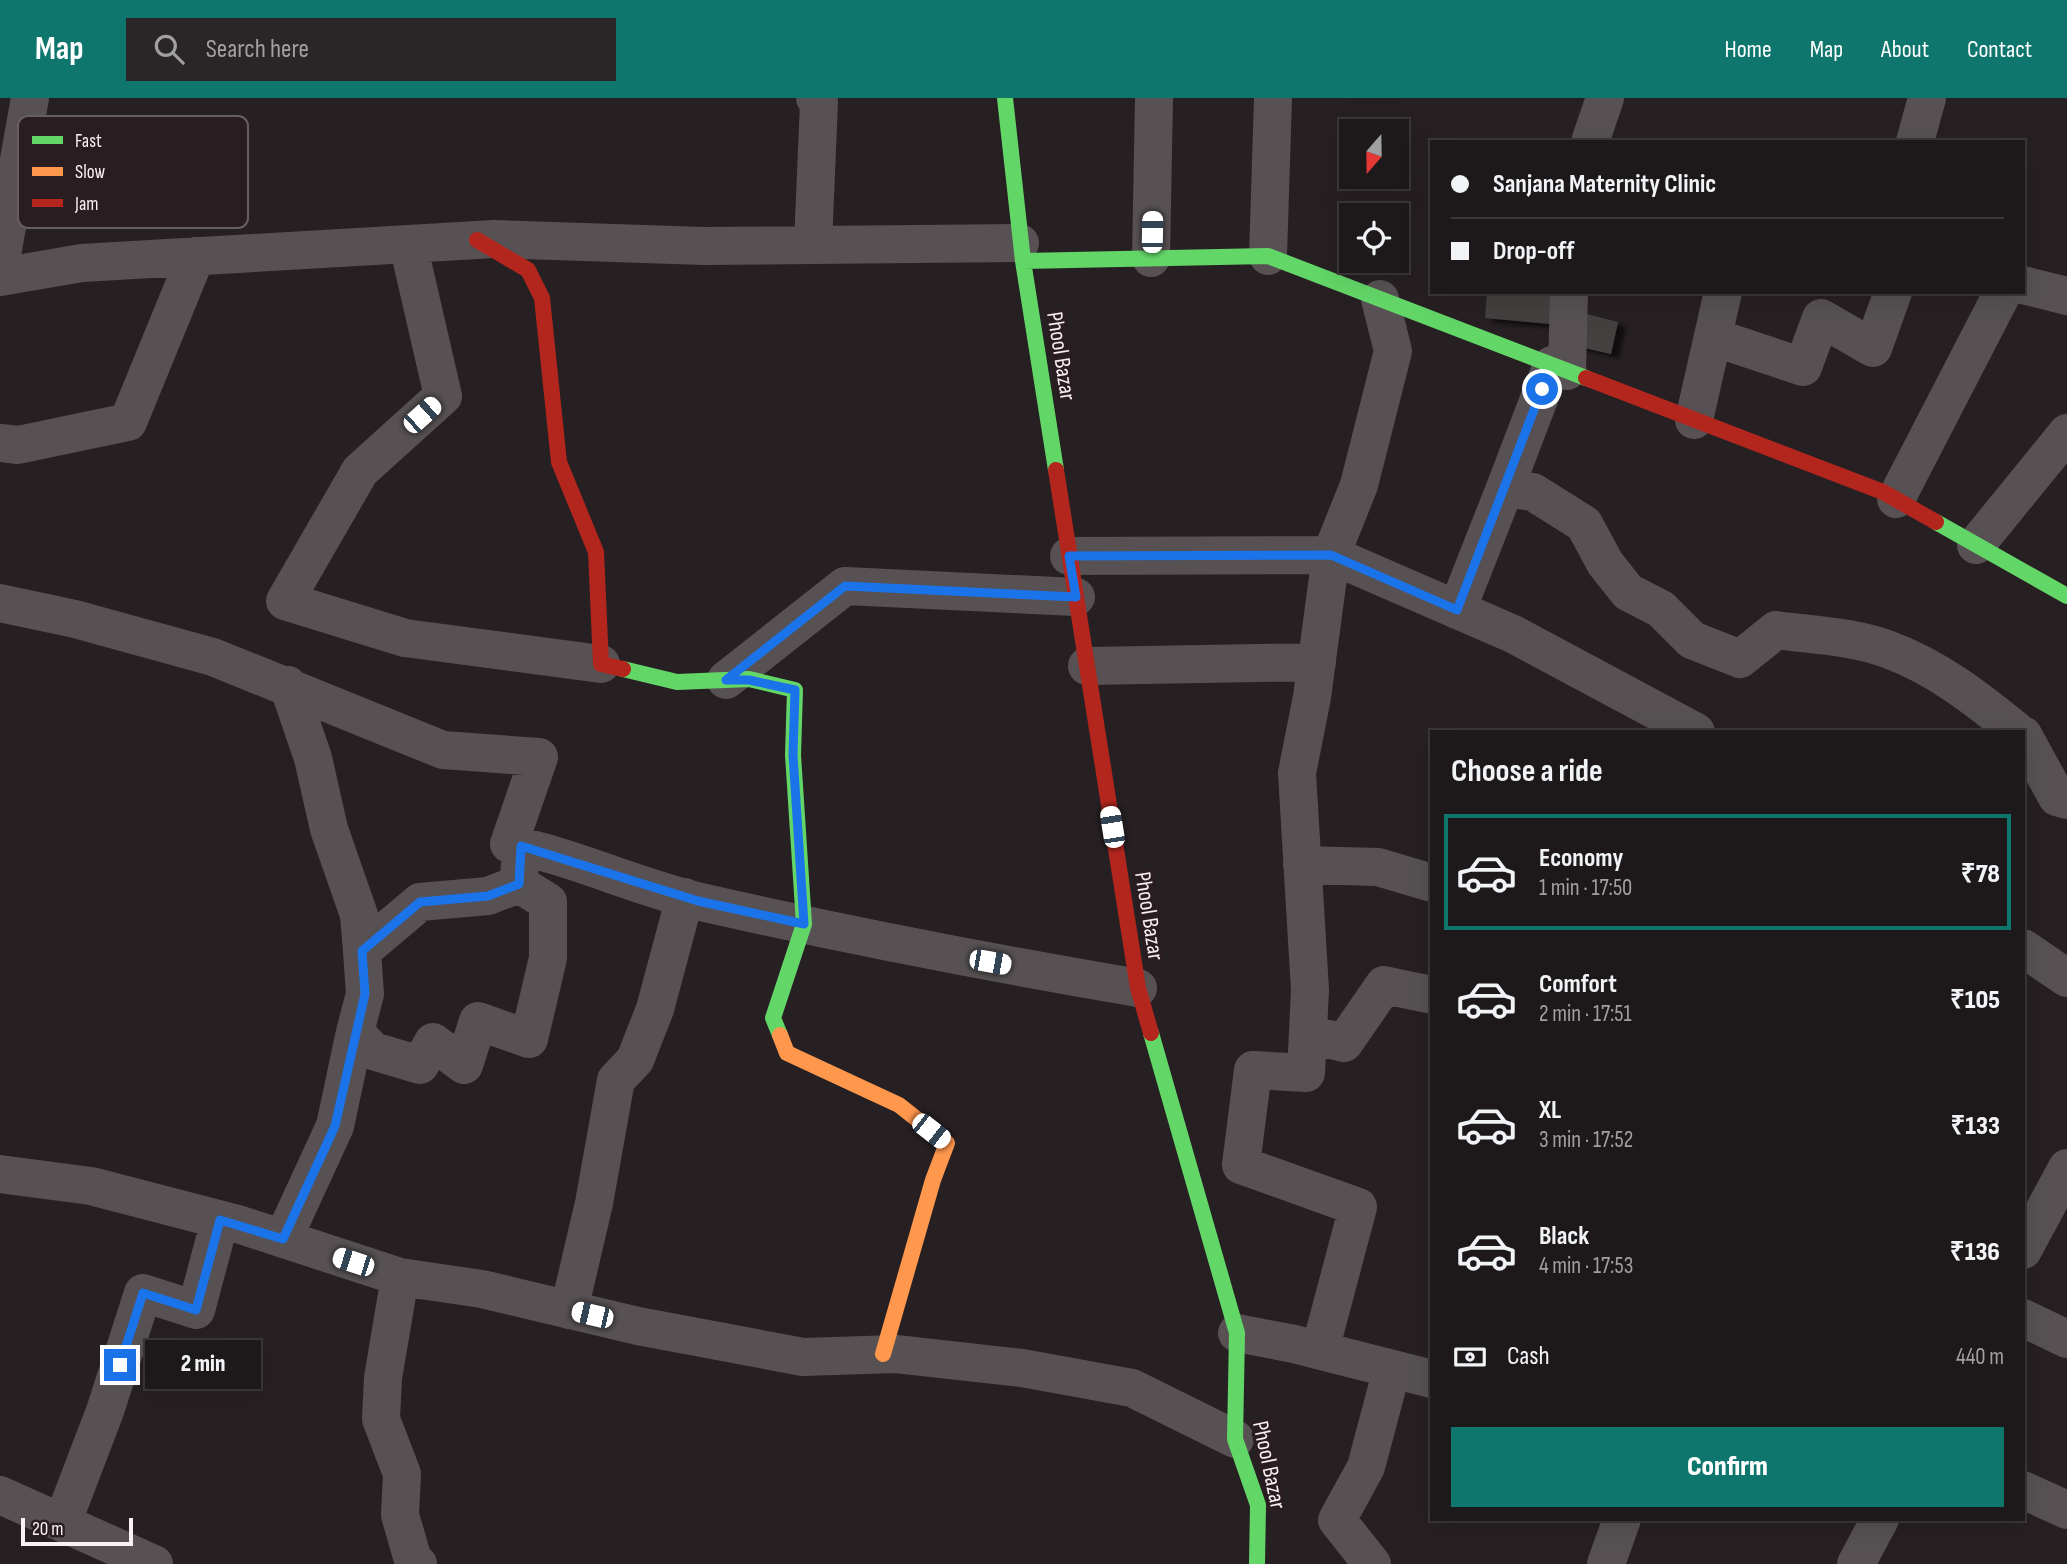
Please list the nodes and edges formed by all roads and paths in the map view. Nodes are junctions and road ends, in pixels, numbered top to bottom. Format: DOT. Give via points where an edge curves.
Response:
graph roads {
  1 [pos="30,98"];
  2 [pos="815,98"];
  3 [pos="1005,98"];
  4 [pos="1154,98"];
  5 [pos="1273,98"];
  6 [pos="1605,98"];
  7 [pos="1927,98"];
  8 [pos="27,116"];
  9 [pos="1591,140"];
  10 [pos="1915,140"];
  11 [pos="18,165"];
  12 [pos="477,240"];
  13 [pos="408,244"];
  14 [pos="813,244"];
  15 [pos="1021,252"];
  16 [pos="197,256"];
  17 [pos="1268,256"];
  18 [pos="1151,258"];
  19 [pos="0,266"];
  20 [pos="0,277"];
  21 [pos="2025,286"];
  22 [pos="1569,294"];
  23 [pos="1723,294"];
  24 [pos="1892,294"];
  25 [pos="2002,294"];
  26 [pos="2067,296"];
  27 [pos="1380,299"];
  28 [pos="1713,337"];
  29 [pos="1560,368"];
  30 [pos="1694,420"];
  31 [pos="2067,433"];
  32 [pos="0,443"];
  33 [pos="1505,488"];
  34 [pos="1896,499"];
  35 [pos="1976,545"];
  36 [pos="1331,555"];
  37 [pos="1069,556"];
  38 [pos="2067,596"];
  39 [pos="1076,597"];
  40 [pos="0,603"];
  41 [pos="1457,610"];
  42 [pos="1317,662"];
  43 [pos="601,664"];
  44 [pos="1087,666"];
  45 [pos="726,680"];
  46 [pos="288,685"];
  47 [pos="1692,730"];
  48 [pos="2015,730"];
  49 [pos="2025,739"];
  50 [pos="2067,800"];
  51 [pos="521,846"];
  52 [pos="1302,865"];
  53 [pos="1430,882"];
  54 [pos="519,884"];
  55 [pos="685,897"];
  56 [pos="804,924"];
  57 [pos="2025,949"];
  58 [pos="362,951"];
  59 [pos="2067,978"];
  60 [pos="1138,988"];
  61 [pos="1430,995"];
  62 [pos="355,1031"];
  63 [pos="1308,1034"];
  64 [pos="2067,1168"];
  65 [pos="0,1174"];
  66 [pos="220,1220"];
  67 [pos="283,1239"];
  68 [pos="2025,1246"];
  69 [pos="400,1277"];
  70 [pos="569,1310"];
  71 [pos="2025,1319"];
  72 [pos="1237,1333"];
  73 [pos="2067,1339"];
  74 [pos="1320,1350"];
  75 [pos="884,1354"];
  76 [pos="1392,1369"];
  77 [pos="1430,1378"];
  78 [pos="1235,1438"];
  79 [pos="2025,1491"];
  80 [pos="0,1495"];
  81 [pos="2067,1510"];
  82 [pos="63,1521"];
  83 [pos="1621,1521"];
  84 [pos="1879,1521"];
  85 [pos="414,1563"];
  86 [pos="154,1564"];
  87 [pos="1257,1564"];
  88 [pos="1372,1564"];
  89 [pos="1606,1564"];
  90 [pos="1856,1564"];
  1 -- 8 [label="street"];
  2 -- 14 [label="street" via="819,102"];
  3 -- 15 [label="street, Phool Bazar"];
  4 -- 18 [label="street"];
  5 -- 17 [label="street"];
  6 -- 9 [label="street"];
  7 -- 10 [label="street"];
  11 -- 19 [label="street"];
  12 -- 13 [label="street"];
  12 -- 14 [label="street"];
  12 -- 43 [label="street" via="528,270 542,298 559,462 596,552"];
  13 -- 16 [label="street"];
  13 -- 43 [label="street" via="443,396 360,471 285,601 405,638"];
  14 -- 15 [label="street"];
  15 -- 18 [label="street"];
  15 -- 37 [label="street, Phool Bazar"];
  16 -- 20 [label="street" via="82,263"];
  16 -- 32 [label="street" via="128,422 18,444"];
  17 -- 18 [label="street"];
  17 -- 27 [label="street"];
  21 -- 26 [label="street"];
  22 -- 29 [label="street"];
  23 -- 28 [label="street"];
  24 -- 28 [label="street" via="1873,348 1821,318 1803,367"];
  25 -- 34 [label="street"];
  27 -- 29 [label="street"];
  27 -- 36 [label="street" via="1393,351 1359,485"];
  28 -- 30 [label="street"];
  29 -- 30 [label="street"];
  29 -- 33 [label="street"];
  30 -- 34 [label="street"];
  31 -- 35 [label="street"];
  33 -- 41 [label="street"];
  33 -- 48 [label="street" via="1533,492 1584,524 1605,563 1628,592 1661,609 1692,640 1740,659 1776,630 1886,648 1952,680"];
  34 -- 35 [label="street"];
  35 -- 38 [label="street"];
  36 -- 37 [label="street"];
  36 -- 41 [label="street"];
  36 -- 42 [label="street"];
  37 -- 39 [label="street, Phool Bazar"];
  39 -- 44 [label="street, Phool Bazar"];
  39 -- 45 [label="street" via="845,586"];
  40 -- 46 [label="street" via="213,657"];
  41 -- 47 [label="street" via="1513,634"];
  42 -- 44 [label="street"];
  42 -- 52 [label="street" via="1297,773"];
  43 -- 45 [label="street" via="677,682"];
  44 -- 60 [label="street, Phool Bazar"];
  45 -- 56 [label="street" via="795,690 793,755"];
  46 -- 51 [label="street" via="443,750 539,757 509,844"];
  46 -- 58 [label="street" via="359,915"];
  49 -- 50 [label="street" via="2057,797"];
  51 -- 54 [label="street"];
  51 -- 55 [label="street"];
  52 -- 53 [label="street" via="1378,867"];
  52 -- 63 [label="street" via="1310,990"];
  54 -- 58 [label="street" via="488,896 420,902"];
  54 -- 62 [label="street" via="548,902 548,958 529,1039 478,1021 464,1065 433,1042 420,1065 373,1051"];
  55 -- 56 [label="street"];
  55 -- 70 [label="street" via="655,1009 635,1060 616,1080"];
  56 -- 60 [label="street"];
  56 -- 75 [label="street" via="773,1018 787,1053 899,1105 947,1143"];
  57 -- 59 [label="street"];
  58 -- 62 [label="street" via="365,994"];
  60 -- 72 [label="street, Phool Bazar"];
  61 -- 63 [label="street" via="1384,985 1344,1043"];
  62 -- 67 [label="street" via="335,1126"];
  63 -- 74 [label="street" via="1306,1073 1254,1070 1241,1165 1358,1207"];
  64 -- 68 [label="street"];
  65 -- 66 [label="street" via="91,1186"];
  66 -- 67 [label="street"];
  66 -- 82 [label="street" via="196,1310 143,1293"];
  67 -- 69 [label="street"];
  69 -- 70 [label="street" via="482,1289"];
  69 -- 85 [label="street" via="381,1419 402,1474 400,1515"];
  70 -- 75 [label="street" via="803,1357"];
  71 -- 73 [label="street"];
  72 -- 74 [label="street"];
  72 -- 78 [label="street, Phool Bazar"];
  74 -- 76 [label="street"];
  75 -- 78 [label="street" via="1022,1368 1132,1388"];
  76 -- 77 [label="street"];
  76 -- 88 [label="street" via="1366,1467 1336,1520"];
  78 -- 87 [label="street, Phool Bazar" via="1258,1505"];
  79 -- 81 [label="street"];
  80 -- 82 [label="street"];
  82 -- 86 [label="street"];
  83 -- 89 [label="street"];
  84 -- 90 [label="street"];
}
